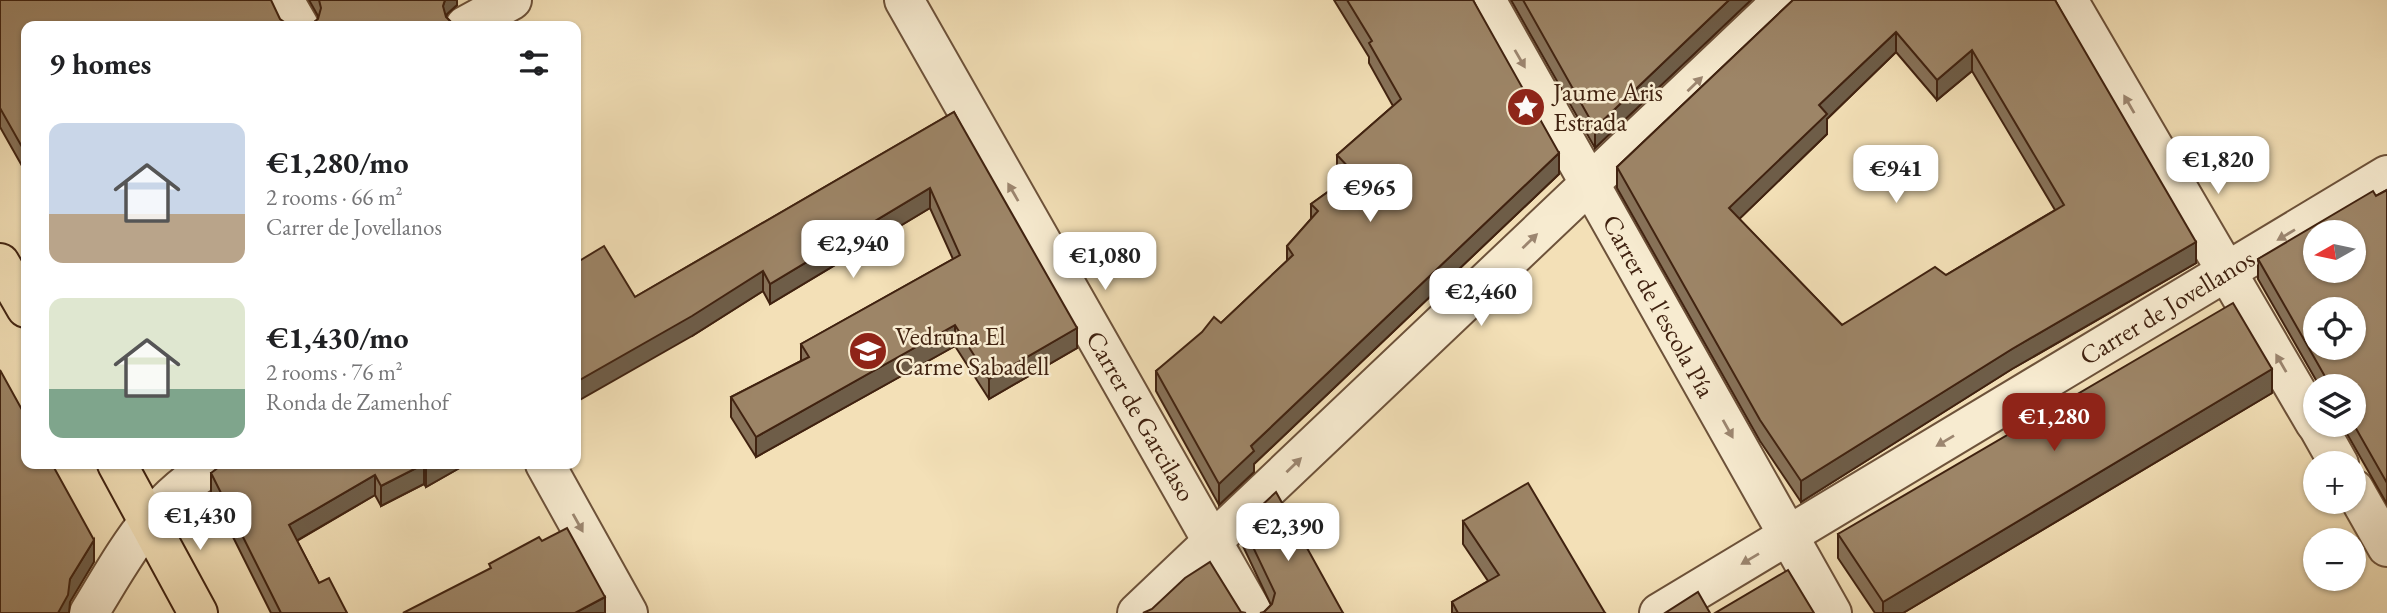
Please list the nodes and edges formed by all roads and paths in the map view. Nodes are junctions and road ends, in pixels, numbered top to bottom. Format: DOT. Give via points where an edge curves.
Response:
graph roads {
  1 [pos="284,0"];
  2 [pos="512,0"];
  3 [pos="904,0"];
  4 [pos="1486,0"];
  5 [pos="1783,0"];
  6 [pos="2068,0"];
  7 [pos="296,21"];
  8 [pos="474,21"];
  9 [pos="2387,175"];
  10 [pos="1591,183"];
  11 [pos="0,263"];
  12 [pos="2228,270"];
  13 [pos="21,299"];
  14 [pos="2303,401"];
  15 [pos="120,469"];
  16 [pos="207,469"];
  17 [pos="548,469"];
  18 [pos="2366,510"];
  19 [pos="149,517"];
  20 [pos="1787,536"];
  21 [pos="1213,542"];
  22 [pos="2387,547"];
  23 [pos="89,613"];
  24 [pos="198,613"];
  25 [pos="628,613"];
  26 [pos="1138,613"];
  27 [pos="1253,613"];
  28 [pos="1659,613"];
  29 [pos="1832,613"];
  1 -- 7 [label="street"];
  2 -- 8 [label="street"];
  21 -- 3 [label="street, Carrer de Garcilaso, one-way"];
  4 -- 10 [label="street, Carrer de l'escola Pía, one-way"];
  10 -- 5 [label="street, one-way"];
  12 -- 6 [label="street, one-way"];
  9 -- 12 [label="street, Carrer de Jovellanos, one-way"];
  10 -- 20 [label="street, Carrer de l'escola Pía, one-way"];
  21 -- 10 [label="street, one-way"];
  11 -- 13 [label="main road"];
  14 -- 12 [label="street, one-way"];
  12 -- 20 [label="street, Carrer de Jovellanos, one-way"];
  15 -- 19 [label="main road"];
  16 -- 19 [label="street"];
  17 -- 25 [label="street, one-way"];
  18 -- 22 [label="street"];
  19 -- 23 [label="street"];
  19 -- 24 [label="main road"];
  20 -- 28 [label="street, Carrer de Jovellanos, one-way"];
  20 -- 29 [label="street, Carrer de l'escola Pía"];
  21 -- 26 [label="street"];
  21 -- 27 [label="street, Carrer de Garcilaso"];
}
